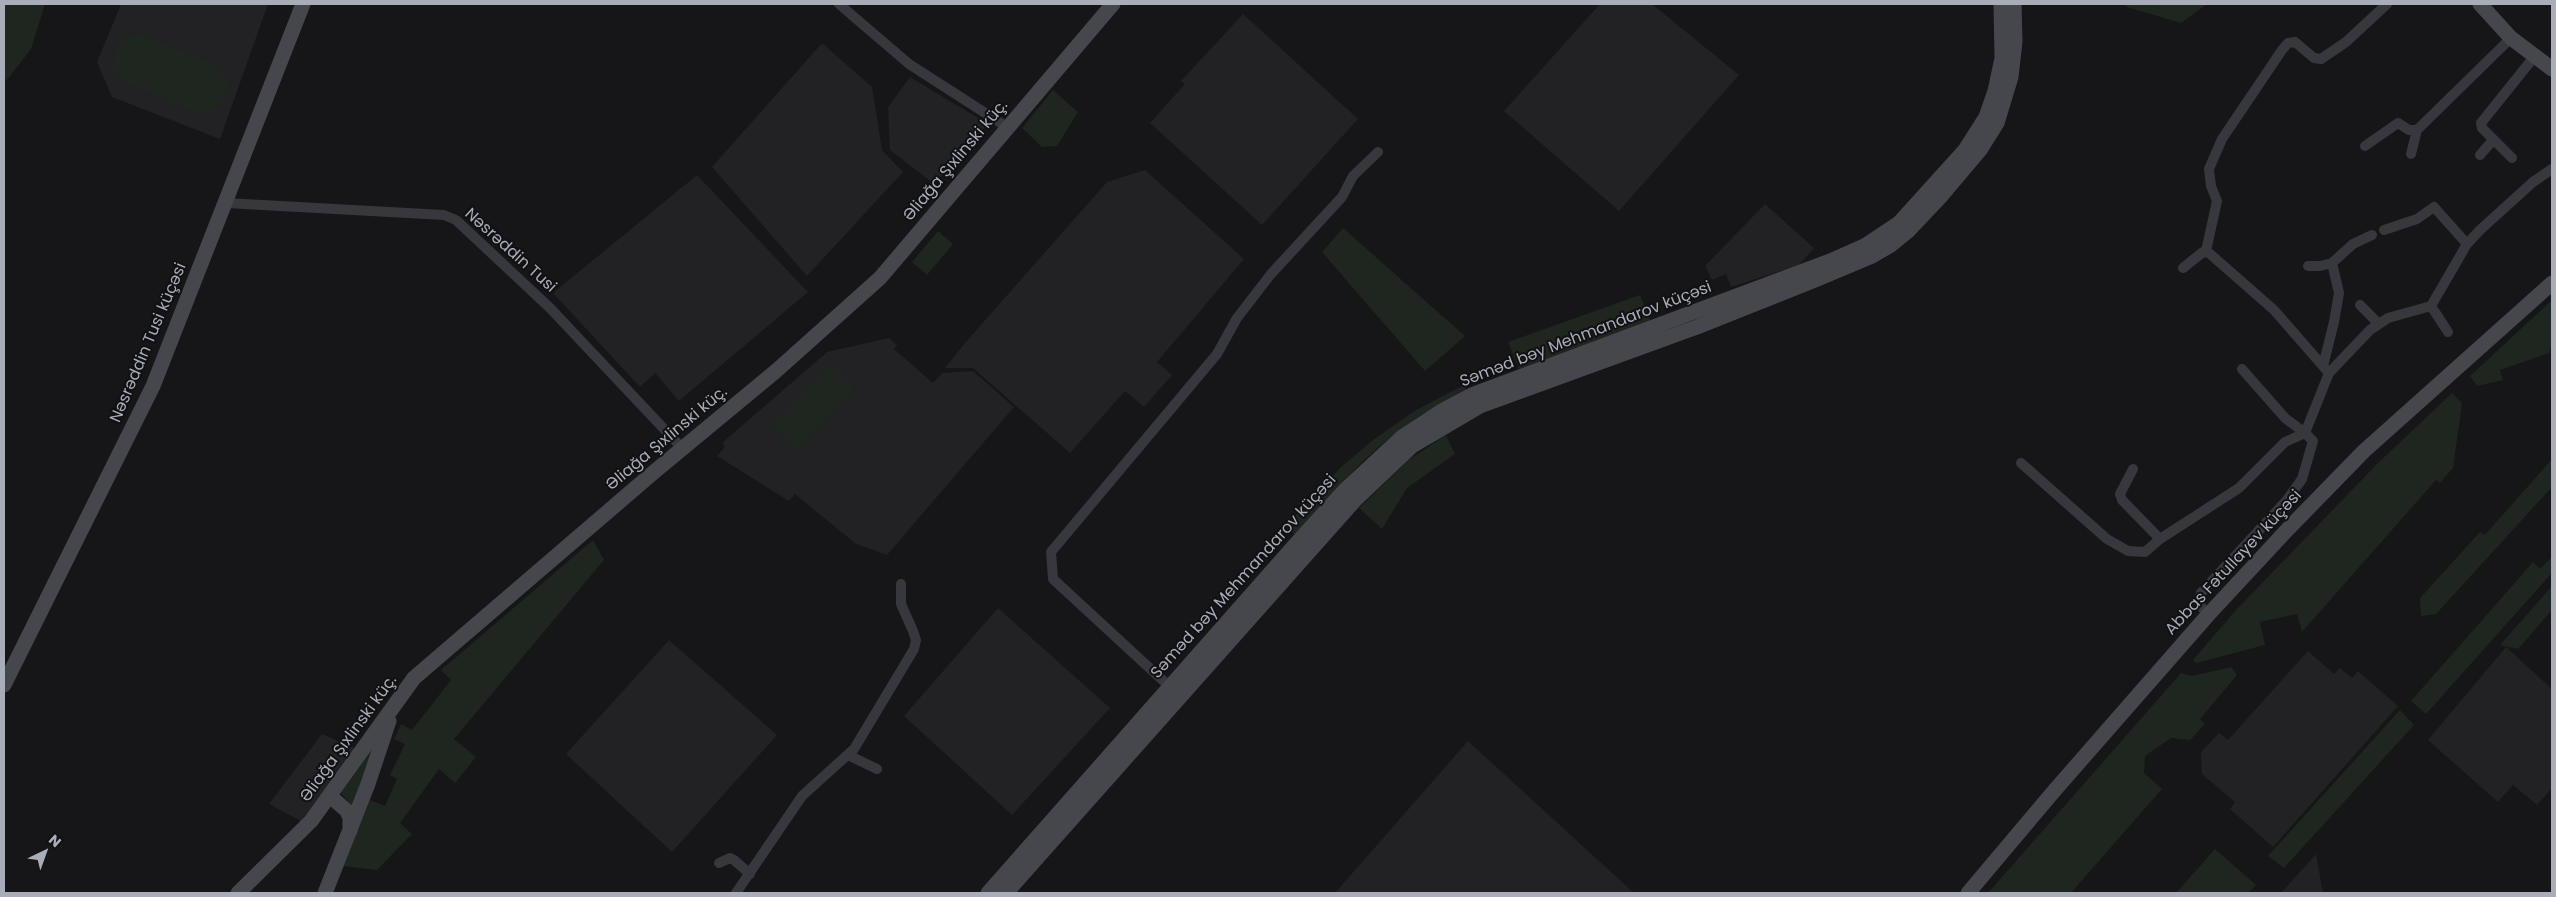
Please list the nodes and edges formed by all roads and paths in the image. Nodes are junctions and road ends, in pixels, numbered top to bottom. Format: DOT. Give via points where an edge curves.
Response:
graph roads {
  1 [pos="304,4"];
  2 [pos="838,4"];
  3 [pos="1113,4"];
  4 [pos="2001,4"];
  5 [pos="2014,4"];
  6 [pos="2387,4"];
  7 [pos="2480,4"];
  8 [pos="2511,38"];
  9 [pos="2534,56"];
  10 [pos="2552,69"];
  11 [pos="1007,127"];
  12 [pos="2417,130"];
  13 [pos="2493,140"];
  14 [pos="2365,146"];
  15 [pos="1378,152"];
  16 [pos="2410,154"];
  17 [pos="2480,155"];
  18 [pos="2512,158"];
  19 [pos="2552,169"];
  20 [pos="226,203"];
  21 [pos="2384,230"];
  22 [pos="2372,235"];
  23 [pos="2467,244"];
  24 [pos="2206,251"];
  25 [pos="2332,263"];
  26 [pos="2308,266"];
  27 [pos="2183,268"];
  28 [pos="2552,284"];
  29 [pos="2360,305"];
  30 [pos="2431,306"];
  31 [pos="2379,324"];
  32 [pos="2448,332"];
  33 [pos="2242,369"];
  34 [pos="2326,370"];
  35 [pos="2305,433"];
  36 [pos="682,448"];
  37 [pos="2021,462"];
  38 [pos="2133,469"];
  39 [pos="2160,538"];
  40 [pos="900,584"];
  41 [pos="2208,615"];
  42 [pos="4,685"];
  43 [pos="1169,686"];
  44 [pos="393,709"];
  45 [pos="848,755"];
  46 [pos="877,768"];
  47 [pos="330,796"];
  48 [pos="350,832"];
  49 [pos="719,863"];
  50 [pos="750,874"];
  51 [pos="238,893"];
  52 [pos="325,893"];
  53 [pos="736,893"];
  54 [pos="988,893"];
  55 [pos="1006,893"];
  56 [pos="1968,893"];
  1 -- 20 [label="main road, Nəsrəddin Tusi küçəsi"];
  2 -- 11 [label="street" via="909,64"];
  3 -- 11 [label="main road, Əliağa Şıxlinski küç."];
  4 -- 43 [label="main road, Səməd bəy Mehmandarov küçəsi" via="2002,58 1986,117 1965,150 1900,223 1866,245 1830,261 1484,390 1440,412 1402,437 1344,491"];
  5 -- 55 [label="main road, Səməd bəy Mehmandarov küçəsi" via="2012,77 2001,113 1980,150 1908,232 1872,256 1815,280 1480,406 1412,446 1355,500"];
  6 -- 24 [label="street" via="2346,42 2321,59 2314,58 2295,42 2288,43 2282,50 2222,139 2209,169 2217,201"];
  7 -- 8 [label="main road"];
  8 -- 9 [label="main road"];
  8 -- 12 [label="street"];
  9 -- 10 [label="main road"];
  9 -- 13 [label="street" via="2482,119 2482,128"];
  11 -- 36 [label="main road, Əliağa Şıxlinski küç." via="873,284 776,371"];
  12 -- 14 [label="street" via="2409,130 2398,123"];
  12 -- 16 [label="street"];
  13 -- 17 [label="street"];
  13 -- 18 [label="street"];
  15 -- 43 [label="street" via="1353,176 1342,197 1272,274 1237,318 1217,354 1051,552 1053,579"];
  19 -- 23 [label="street" via="2506,206"];
  20 -- 36 [label="street, Nəsrəddin Tusi" via="444,215 456,220 550,308"];
  20 -- 42 [label="main road, Nəsrəddin Tusi küçəsi" via="153,386"];
  21 -- 23 [label="street" via="2417,219 2434,207"];
  22 -- 25 [label="street" via="2353,244"];
  23 -- 30 [label="street"];
  24 -- 27 [label="street"];
  24 -- 34 [label="street" via="2274,310"];
  25 -- 26 [label="street"];
  25 -- 34 [label="street" via="2339,293"];
  28 -- 41 [label="main road, Abbas Fətullayev küçəsi" via="2364,450"];
  29 -- 31 [label="street"];
  30 -- 31 [label="street" via="2388,318"];
  30 -- 32 [label="street"];
  31 -- 34 [label="street"];
  33 -- 35 [label="street" via="2285,418"];
  34 -- 35 [label="street"];
  35 -- 39 [label="street" via="2285,442 2232,492"];
  35 -- 41 [label="street" via="2313,441 2302,479 2287,500 2201,592 2200,605"];
  36 -- 44 [label="main road, Əliağa Şıxlinski küç." via="414,678"];
  37 -- 39 [label="street" via="2107,539 2128,551 2146,552"];
  38 -- 39 [label="street" via="2120,494 2122,500"];
  40 -- 45 [label="street" via="901,604 916,640 914,650 862,738"];
  41 -- 56 [label="main road, Abbas Fətullayev küçəsi"];
  43 -- 54 [label="main road, Səməd bəy Mehmandarov küçəsi"];
  44 -- 47 [label="main road, Əliağa Şıxlinski küç."];
  44 -- 48 [label="main road"];
  45 -- 46 [label="street"];
  45 -- 50 [label="street" via="802,796"];
  47 -- 48 [label="main road" via="347,811"];
  47 -- 51 [label="main road, Əliağa Şıxlinski küç." via="299,834"];
  48 -- 52 [label="main road"];
  49 -- 50 [label="street" via="730,858"];
  50 -- 53 [label="street"];
}
